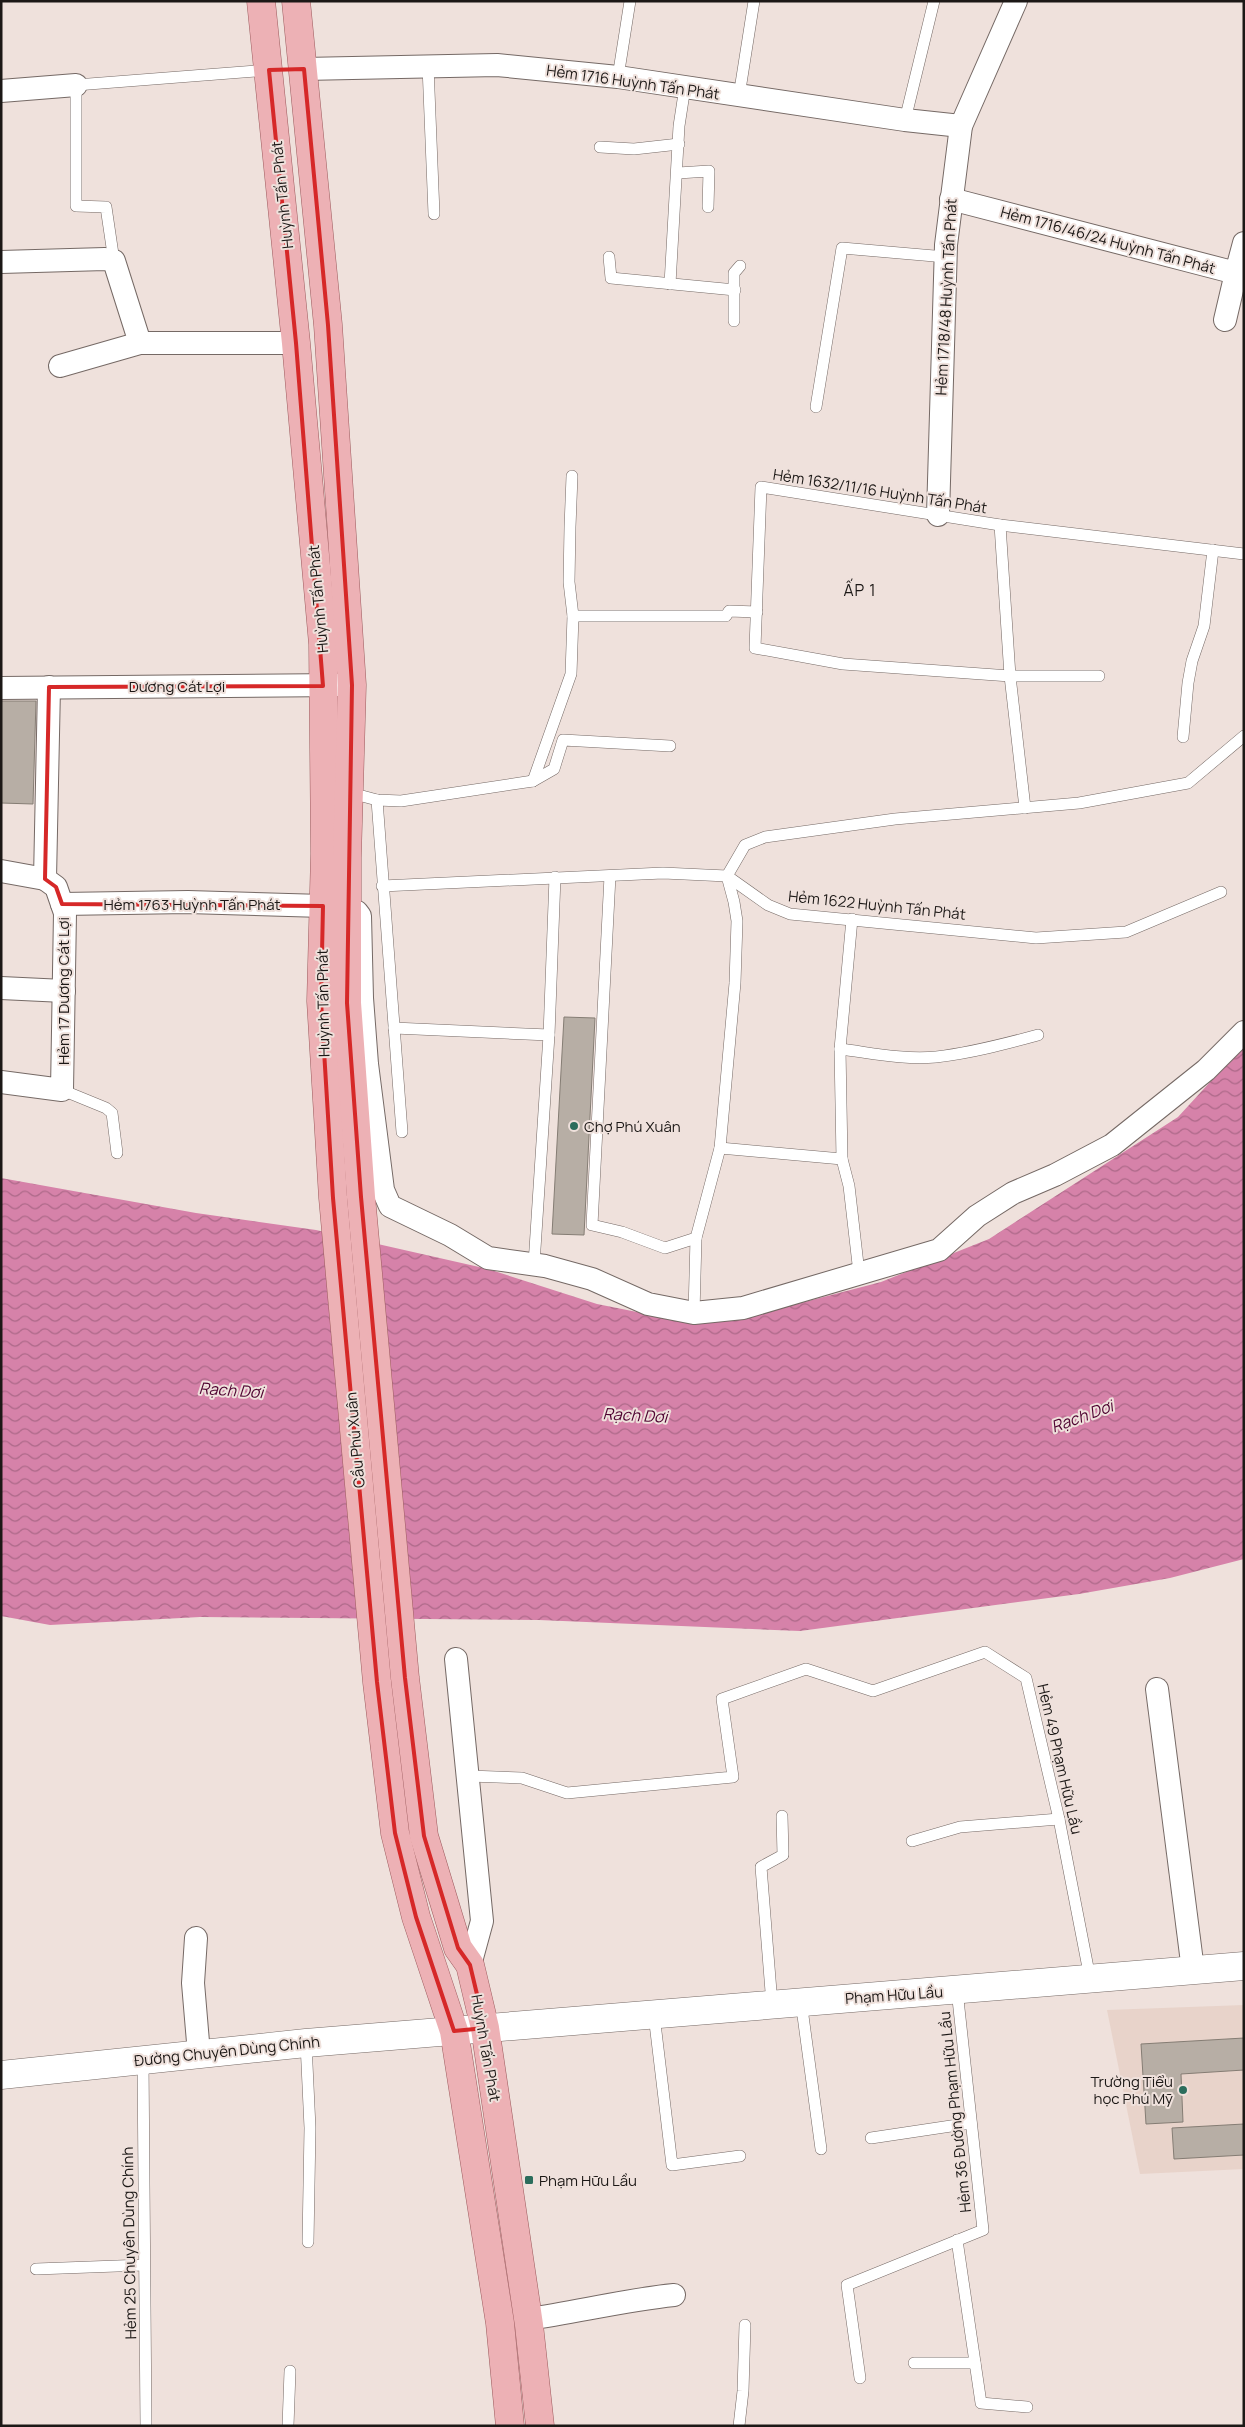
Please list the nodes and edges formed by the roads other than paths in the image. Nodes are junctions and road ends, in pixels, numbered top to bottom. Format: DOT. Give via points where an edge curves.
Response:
graph roads {
  1 [pos="261,1"];
  2 [pos="296,1"];
  3 [pos="630,1"];
  4 [pos="754,1"];
  5 [pos="934,1"];
  6 [pos="1016,1"];
  7 [pos="428,66"];
  8 [pos="304,69"];
  9 [pos="269,70"];
  10 [pos="618,77"];
  11 [pos="76,85"];
  12 [pos="685,87"];
  13 [pos="1,91"];
  14 [pos="739,96"];
  15 [pos="905,120"];
  16 [pos="961,126"];
  17 [pos="679,144"];
  18 [pos="600,147"];
  19 [pos="678,172"];
  20 [pos="951,199"];
  21 [pos="708,207"];
  22 [pos="434,214"];
  23 [pos="1244,243"];
  24 [pos="609,257"];
  25 [pos="946,257"];
  26 [pos="114,261"];
  27 [pos="1,262"];
  28 [pos="740,266"];
  29 [pos="1236,273"];
  30 [pos="670,284"];
  31 [pos="735,290"];
  32 [pos="1225,320"];
  33 [pos="734,321"];
  34 [pos="140,343"];
  35 [pos="296,343"];
  36 [pos="60,366"];
  37 [pos="816,407"];
  38 [pos="572,476"];
  39 [pos="938,515"];
  40 [pos="1000,525"];
  41 [pos="1213,550"];
  42 [pos="1244,554"];
  43 [pos="757,612"];
  44 [pos="573,616"];
  45 [pos="1010,676"];
  46 [pos="1099,676"];
  47 [pos="352,684"];
  48 [pos="323,686"];
  49 [pos="49,687"];
  50 [pos="1,688"];
  51 [pos="1244,736"];
  52 [pos="1183,737"];
  53 [pos="670,746"];
  54 [pos="534,781"];
  55 [pos="351,793"];
  56 [pos="377,800"];
  57 [pos="1025,808"];
  58 [pos="1,871"];
  59 [pos="610,876"];
  60 [pos="727,876"];
  61 [pos="555,877"];
  62 [pos="45,879"];
  63 [pos="382,886"];
  64 [pos="1221,892"];
  65 [pos="62,904"];
  66 [pos="335,909"];
  67 [pos="852,919"];
  68 [pos="1,988"];
  69 [pos="64,991"];
  70 [pos="394,1028"];
  71 [pos="1244,1032"];
  72 [pos="549,1035"];
  73 [pos="1038,1035"];
  74 [pos="840,1048"];
  75 [pos="1,1082"];
  76 [pos="62,1090"];
  77 [pos="402,1132"];
  78 [pos="720,1148"];
  79 [pos="117,1153"];
  80 [pos="842,1159"];
  81 [pos="333,1198"];
  82 [pos="361,1198"];
  83 [pos="696,1238"];
  84 [pos="534,1264"];
  85 [pos="859,1273"];
  86 [pos="694,1313"];
  87 [pos="456,1659"];
  88 [pos="405,1678"];
  89 [pos="377,1682"];
  90 [pos="1157,1689"];
  91 [pos="469,1776"];
  92 [pos="782,1816"];
  93 [pos="1059,1819"];
  94 [pos="912,1841"];
  95 [pos="196,1938"];
  96 [pos="470,1965"];
  97 [pos="1244,1966"];
  98 [pos="1193,1970"];
  99 [pos="1090,1978"];
  100 [pos="957,1990"];
  101 [pos="801,2001"];
  102 [pos="772,2004"];
  103 [pos="654,2014"];
  104 [pos="485,2028"];
  105 [pos="454,2031"];
  106 [pos="306,2043"];
  107 [pos="198,2054"];
  108 [pos="143,2060"];
  109 [pos="1,2075"];
  110 [pos="971,2123"];
  111 [pos="871,2138"];
  112 [pos="821,2149"];
  113 [pos="740,2156"];
  114 [pos="957,2240"];
  115 [pos="308,2242"];
  116 [pos="144,2265"];
  117 [pos="36,2269"];
  118 [pos="674,2295"];
  119 [pos="528,2319"];
  120 [pos="744,2325"];
  121 [pos="914,2363"];
  122 [pos="975,2363"];
  123 [pos="290,2370"];
  124 [pos="860,2378"];
  125 [pos="1027,2407"];
  126 [pos="146,2426"];
  127 [pos="288,2426"];
  128 [pos="510,2426"];
  129 [pos="540,2426"];
  130 [pos="739,2426"];
  1 -- 9 [label="main road, Huỳnh Tấn Phát"];
  2 -- 8 [label="main road, Huỳnh Tấn Phát"];
  3 -- 10 [label="lane"];
  4 -- 14 [label="lane"];
  5 -- 15 [label="lane"];
  6 -- 16 [label="street, Hẻm 1718/48 Huỳnh Tấn Phát"];
  7 -- 8 [label="street, Hẻm 1716 Huỳnh Tấn Phát"];
  7 -- 10 [label="street, Hẻm 1716 Huỳnh Tấn Phát" via="497,65"];
  7 -- 22 [label="lane"];
  8 -- 9 [label="main road"];
  8 -- 47 [label="main road, Huỳnh Tấn Phát" via="328,325"];
  9 -- 11 [label="lane"];
  9 -- 35 [label="main road, Huỳnh Tấn Phát"];
  10 -- 12 [label="street, Hẻm 1716 Huỳnh Tấn Phát"];
  11 -- 13 [label="street"];
  11 -- 26 [label="lane" via="76,206 106,207"];
  12 -- 14 [label="street, Hẻm 1716 Huỳnh Tấn Phát"];
  12 -- 17 [label="lane"];
  14 -- 15 [label="street, Hẻm 1716 Huỳnh Tấn Phát"];
  15 -- 16 [label="street, Hẻm 1716 Huỳnh Tấn Phát"];
  16 -- 20 [label="street, Hẻm 1718/48 Huỳnh Tấn Phát"];
  17 -- 18 [label="lane" via="634,149"];
  17 -- 19 [label="lane"];
  19 -- 21 [label="lane" via="710,171"];
  19 -- 30 [label="lane"];
  20 -- 25 [label="street, Hẻm 1718/48 Huỳnh Tấn Phát"];
  20 -- 29 [label="street, Hẻm 1716/46/24 Huỳnh Tấn Phát"];
  23 -- 29 [label="street, Hẻm 1716/46/24 Huỳnh Tấn Phát"];
  24 -- 30 [label="lane" via="611,278"];
  25 -- 37 [label="lane" via="842,248"];
  25 -- 39 [label="street, Hẻm 1718/48 Huỳnh Tấn Phát"];
  26 -- 27 [label="street"];
  26 -- 34 [label="street"];
  28 -- 31 [label="lane" via="734,273"];
  29 -- 32 [label="street"];
  30 -- 31 [label="lane"];
  31 -- 33 [label="lane"];
  34 -- 35 [label="street"];
  34 -- 36 [label="street"];
  35 -- 48 [label="main road, Huỳnh Tấn Phát" via="323,644"];
  38 -- 44 [label="lane" via="570,582"];
  39 -- 40 [label="lane, Hẻm 1632/11/16 Huỳnh Tấn Phát"];
  39 -- 43 [label="lane, Hẻm 1632/11/16 Huỳnh Tấn Phát" via="761,487"];
  40 -- 41 [label="lane, Hẻm 1632/11/16 Huỳnh Tấn Phát"];
  40 -- 45 [label="lane"];
  41 -- 42 [label="lane, Hẻm 1632/11/16 Huỳnh Tấn Phát"];
  41 -- 52 [label="lane" via="1204,626 1188,683"];
  43 -- 44 [label="lane" via="729,612 726,616"];
  43 -- 45 [label="lane" via="755,648 843,664"];
  44 -- 54 [label="lane" via="571,674"];
  45 -- 46 [label="lane"];
  45 -- 57 [label="lane"];
  47 -- 48 [label="street, Dương Cát Lợi"];
  47 -- 55 [label="main road, Huỳnh Tấn Phát"];
  48 -- 49 [label="street, Dương Cát Lợi"];
  48 -- 66 [label="main road, Huỳnh Tấn Phát"];
  49 -- 50 [label="street, Dương Cát Lợi"];
  49 -- 62 [label="street"];
  51 -- 57 [label="lane" via="1188,783 1079,803"];
  53 -- 54 [label="lane" via="563,740 554,769"];
  54 -- 56 [label="lane" via="402,801"];
  55 -- 56 [label="lane"];
  55 -- 66 [label="main road, Huỳnh Tấn Phát"];
  56 -- 63 [label="lane"];
  57 -- 60 [label="lane" via="895,819 764,837 744,845"];
  58 -- 62 [label="street"];
  59 -- 60 [label="lane" via="663,873"];
  59 -- 61 [label="lane"];
  59 -- 83 [label="lane" via="592,1225 665,1248"];
  60 -- 67 [label="lane, Hẻm 1622 Huỳnh Tấn Phát" via="768,905 790,914"];
  60 -- 78 [label="lane" via="737,921 735,983"];
  61 -- 63 [label="lane"];
  61 -- 72 [label="lane"];
  62 -- 65 [label="street, Hẻm 17 Dương Cát Lợi" via="56,887"];
  63 -- 70 [label="lane"];
  64 -- 67 [label="lane, Hẻm 1622 Huỳnh Tấn Phát" via="1126,932 1036,938"];
  65 -- 66 [label="street, Hẻm 1763 Huỳnh Tấn Phát" via="188,902"];
  65 -- 69 [label="street, Hẻm 17 Dương Cát Lợi"];
  66 -- 81 [label="main road, Huỳnh Tấn Phát" via="321,1001"];
  66 -- 82 [label="main road, Huỳnh Tấn Phát" via="347,1003"];
  66 -- 84 [label="street" via="357,912 360,916 367,1064 385,1200 390,1206 450,1235 488,1258"];
  67 -- 74 [label="lane"];
  68 -- 69 [label="street"];
  69 -- 76 [label="street, Hẻm 17 Dương Cát Lợi"];
  70 -- 72 [label="lane"];
  70 -- 77 [label="lane"];
  71 -- 85 [label="street" via="1206,1070 1112,1146 1013,1193 977,1216 938,1250"];
  72 -- 84 [label="lane"];
  73 -- 74 [label="lane" via="986,1049 936,1057 898,1057"];
  74 -- 80 [label="lane"];
  75 -- 76 [label="street"];
  76 -- 79 [label="lane" via="112,1113"];
  78 -- 80 [label="lane"];
  78 -- 83 [label="lane"];
  80 -- 85 [label="lane" via="849,1186"];
  81 -- 89 [label="main road, Cầu Phú Xuân"];
  82 -- 88 [label="main road, Cầu Phú Xuân"];
  83 -- 86 [label="lane"];
  84 -- 86 [label="street" via="592,1279 648,1304"];
  85 -- 86 [label="street" via="743,1308"];
  87 -- 91 [label="street"];
  88 -- 96 [label="main road, Huỳnh Tấn Phát" via="424,1836 458,1948"];
  89 -- 105 [label="main road, Huỳnh Tấn Phát" via="395,1833 416,1917"];
  90 -- 98 [label="street"];
  91 -- 93 [label="lane, Hẻm 49 Phạm Hữu Lầu" via="522,1778 567,1793 733,1777 722,1699 806,1669 874,1691 985,1652 1026,1678"];
  91 -- 96 [label="street" via="482,1921"];
  92 -- 102 [label="lane" via="783,1855 761,1866"];
  93 -- 94 [label="lane" via="960,1827"];
  93 -- 99 [label="lane, Hẻm 49 Phạm Hữu Lầu"];
  95 -- 107 [label="street" via="193,1983"];
  96 -- 104 [label="main road, Huỳnh Tấn Phát"];
  97 -- 98 [label="main road, Phạm Hữu Lầu"];
  98 -- 99 [label="main road, Phạm Hữu Lầu"];
  99 -- 100 [label="main road, Phạm Hữu Lầu"];
  100 -- 101 [label="main road, Phạm Hữu Lầu"];
  100 -- 110 [label="lane, Hẻm 36 Đường Phạm Hữu Lầu"];
  101 -- 102 [label="main road, Phạm Hữu Lầu"];
  101 -- 112 [label="lane"];
  102 -- 103 [label="main road, Phạm Hữu Lầu"];
  103 -- 104 [label="main road, Phạm Hữu Lầu"];
  103 -- 113 [label="lane" via="672,2165"];
  104 -- 105 [label="main road, Đường Chuyên Dùng Chính"];
  104 -- 119 [label="main road, Huỳnh Tấn Phát"];
  105 -- 106 [label="main road, Đường Chuyên Dùng Chính"];
  105 -- 128 [label="main road, Huỳnh Tấn Phát" via="500,2323"];
  106 -- 107 [label="main road, Đường Chuyên Dùng Chính"];
  106 -- 115 [label="lane" via="310,2128"];
  107 -- 108 [label="main road, Đường Chuyên Dùng Chính"];
  108 -- 109 [label="main road, Đường Chuyên Dùng Chính"];
  108 -- 116 [label="lane, Hẻm 25 Chuyên Dùng Chính"];
  110 -- 111 [label="lane"];
  110 -- 114 [label="lane, Hẻm 36 Đường Phạm Hữu Lầu" via="983,2230"];
  114 -- 122 [label="lane"];
  114 -- 124 [label="lane, Hẻm 36 Đường Phạm Hữu Lầu" via="847,2285"];
  116 -- 117 [label="lane"];
  116 -- 126 [label="lane, Hẻm 25 Chuyên Dùng Chính"];
  118 -- 119 [label="street" via="627,2300"];
  119 -- 129 [label="main road, Huỳnh Tấn Phát"];
  120 -- 130 [label="lane"];
  121 -- 122 [label="lane"];
  122 -- 125 [label="lane" via="981,2403"];
  123 -- 127 [label="lane"];
}
